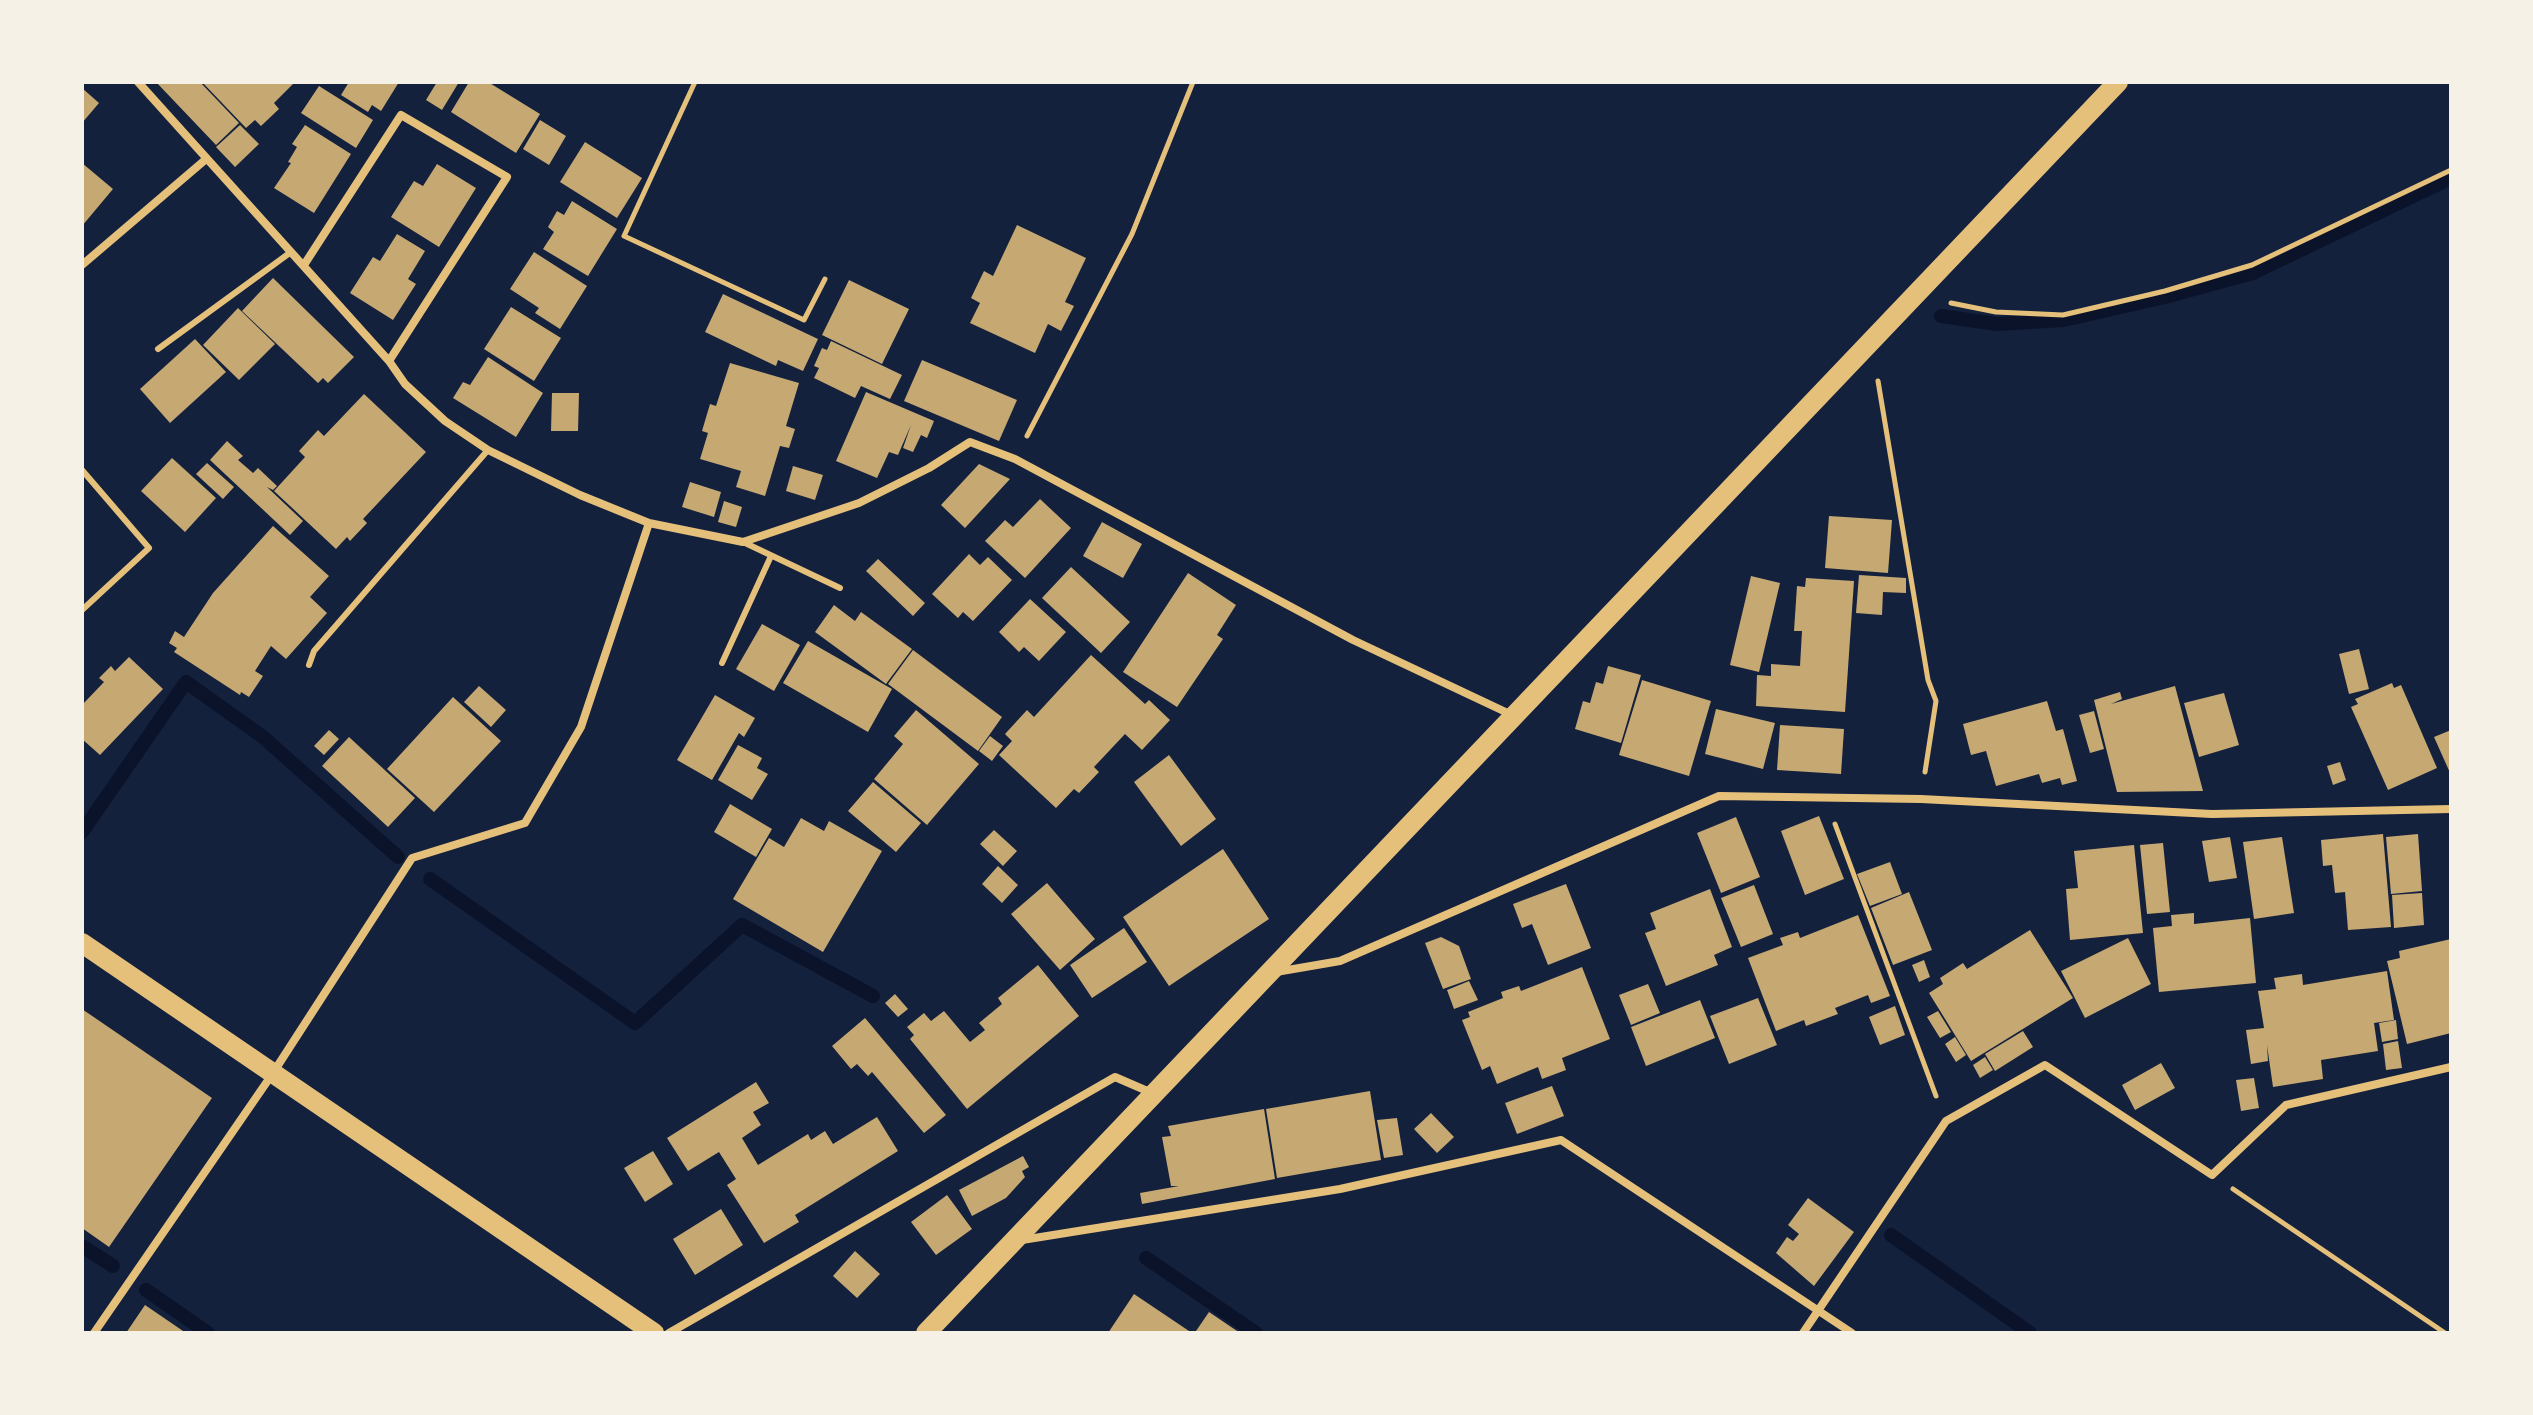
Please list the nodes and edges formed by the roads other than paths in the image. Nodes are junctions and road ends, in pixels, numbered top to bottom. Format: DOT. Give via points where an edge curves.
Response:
graph roads {
  1 [pos="138,82"];
  2 [pos="2118,82"];
  3 [pos="205,160"];
  4 [pos="291,252"];
  5 [pos="82,265"];
  6 [pos="304,265"];
  7 [pos="158,349"];
  8 [pos="389,361"];
  9 [pos="488,450"];
  10 [pos="82,470"];
  11 [pos="649,523"];
  12 [pos="743,542"];
  13 [pos="771,556"];
  14 [pos="840,588"];
  15 [pos="82,610"];
  16 [pos="722,663"];
  17 [pos="309,665"];
  18 [pos="1515,716"];
  19 [pos="2451,809"];
  20 [pos="82,943"];
  21 [pos="1268,973"];
  22 [pos="2451,1067"];
  23 [pos="273,1073"];
  24 [pos="1153,1093"];
  25 [pos="1013,1241"];
  26 [pos="1819,1310"];
  27 [pos="94,1333"];
  28 [pos="654,1333"];
  29 [pos="669,1333"];
  30 [pos="926,1333"];
  31 [pos="1803,1333"];
  32 [pos="1852,1333"];
  1 -- 3 [label="street"];
  2 -- 18 [label="main road"];
  3 -- 4 [label="street"];
  3 -- 5 [label="street"];
  4 -- 6 [label="street"];
  4 -- 7 [label="lane"];
  6 -- 8 [label="street"];
  6 -- 8 [label="street" via="401,115 507,177"];
  8 -- 9 [label="street" via="445,421"];
  9 -- 11 [label="street"];
  9 -- 17 [label="lane" via="314,651"];
  10 -- 15 [label="lane" via="149,548"];
  11 -- 12 [label="street"];
  11 -- 23 [label="street" via="581,727 525,823 412,858"];
  12 -- 13 [label="lane"];
  12 -- 18 [label="street" via="859,503 970,442 1015,459 1353,640"];
  13 -- 14 [label="lane"];
  13 -- 16 [label="lane"];
  18 -- 21 [label="main road"];
  19 -- 21 [label="street" via="2212,814 1921,799 1719,796 1340,961"];
  20 -- 23 [label="main road"];
  21 -- 24 [label="main road"];
  22 -- 26 [label="street" via="2286,1105 2212,1175 2045,1065 1946,1121"];
  23 -- 27 [label="street"];
  23 -- 28 [label="main road"];
  24 -- 25 [label="main road"];
  24 -- 29 [label="street" via="1115,1077"];
  25 -- 26 [label="street" via="1340,1189 1561,1140"];
  25 -- 30 [label="main road"];
  26 -- 31 [label="street"];
  26 -- 32 [label="street"];
}
